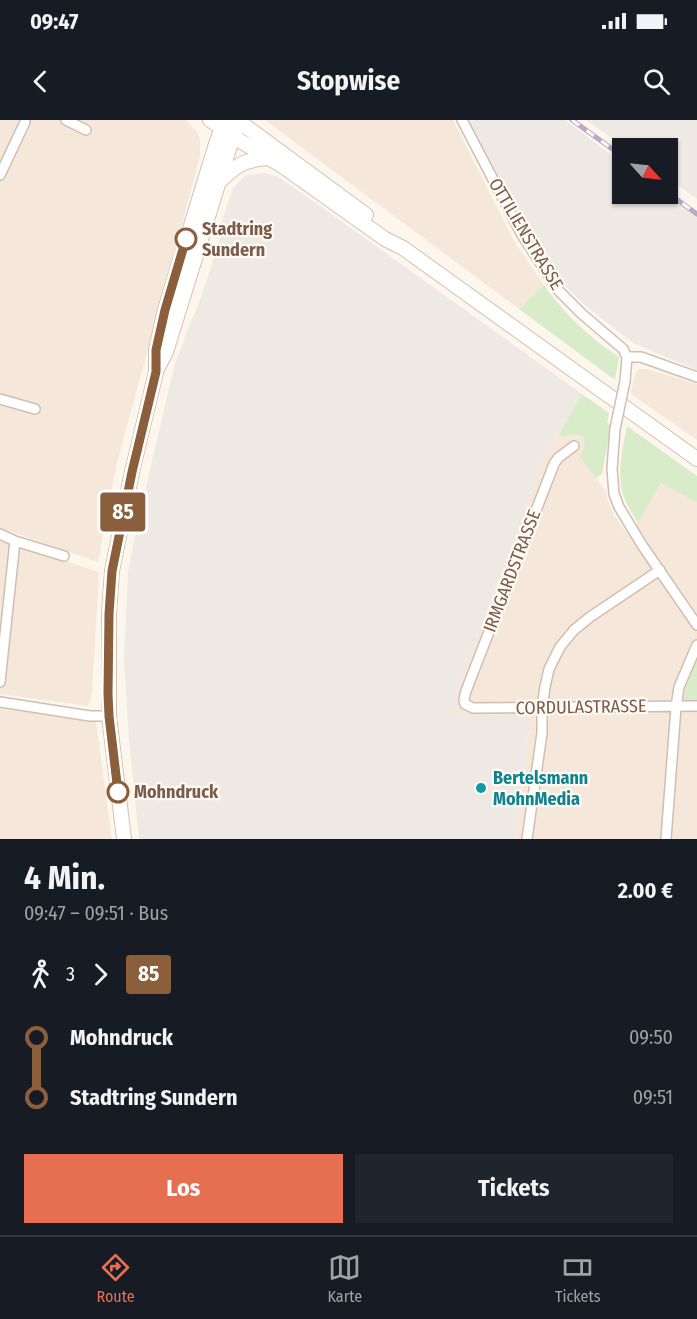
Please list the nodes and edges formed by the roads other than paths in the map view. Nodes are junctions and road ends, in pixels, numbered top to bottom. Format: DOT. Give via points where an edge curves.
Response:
graph roads {
  1 [pos="66,120"];
  2 [pos="462,120"];
  3 [pos="25,122"];
  4 [pos="229,124"];
  5 [pos="86,130"];
  6 [pos="268,158"];
  7 [pos="0,174"];
  8 [pos="219,182"];
  9 [pos="403,248"];
  10 [pos="627,357"];
  11 [pos="156,372"];
  12 [pos="697,377"];
  13 [pos="0,399"];
  14 [pos="35,410"];
  15 [pos="574,446"];
  16 [pos="697,459"];
  17 [pos="0,534"];
  18 [pos="15,541"];
  19 [pos="64,556"];
  20 [pos="660,570"];
  21 [pos="697,625"];
  22 [pos="697,645"];
  23 [pos="0,682"];
  24 [pos="0,702"];
  25 [pos="465,704"];
  26 [pos="676,706"];
  27 [pos="697,706"];
  28 [pos="542,708"];
  29 [pos="109,716"];
  30 [pos="124,839"];
  31 [pos="527,839"];
  32 [pos="666,839"];
  1 -- 5 [label="street"];
  2 -- 10 [label="street, OTTILIENSTRASSE" via="522,235 558,290"];
  3 -- 7 [label="street"];
  4 -- 6 [label="main road"];
  4 -- 8 [label="main road"];
  4 -- 9 [label="main road" via="349,202"];
  4 -- 11 [label="main road" via="165,310 156,350"];
  6 -- 8 [label="main road" via="242,163"];
  6 -- 9 [label="main road"];
  8 -- 11 [label="main road" via="166,352"];
  9 -- 16 [label="main road"];
  10 -- 12 [label="street" via="641,357"];
  10 -- 20 [label="street, bridge" via="615,429 614,494 626,521"];
  11 -- 29 [label="main road" via="112,571"];
  13 -- 14 [label="street"];
  15 -- 25 [label="street, IRMGARDSTRASSE" via="554,464 466,691"];
  17 -- 18 [label="street"];
  18 -- 19 [label="street"];
  18 -- 23 [label="street"];
  20 -- 21 [label="street"];
  20 -- 28 [label="street" via="590,617 560,647 549,669"];
  22 -- 26 [label="street" via="679,687"];
  24 -- 29 [label="street"];
  25 -- 28 [label="street, CORDULASTRASSE" via="473,708"];
  26 -- 27 [label="street, CORDULASTRASSE"];
  26 -- 28 [label="street, CORDULASTRASSE"];
  26 -- 32 [label="street"];
  28 -- 31 [label="street"];
  29 -- 30 [label="main road"];
}
